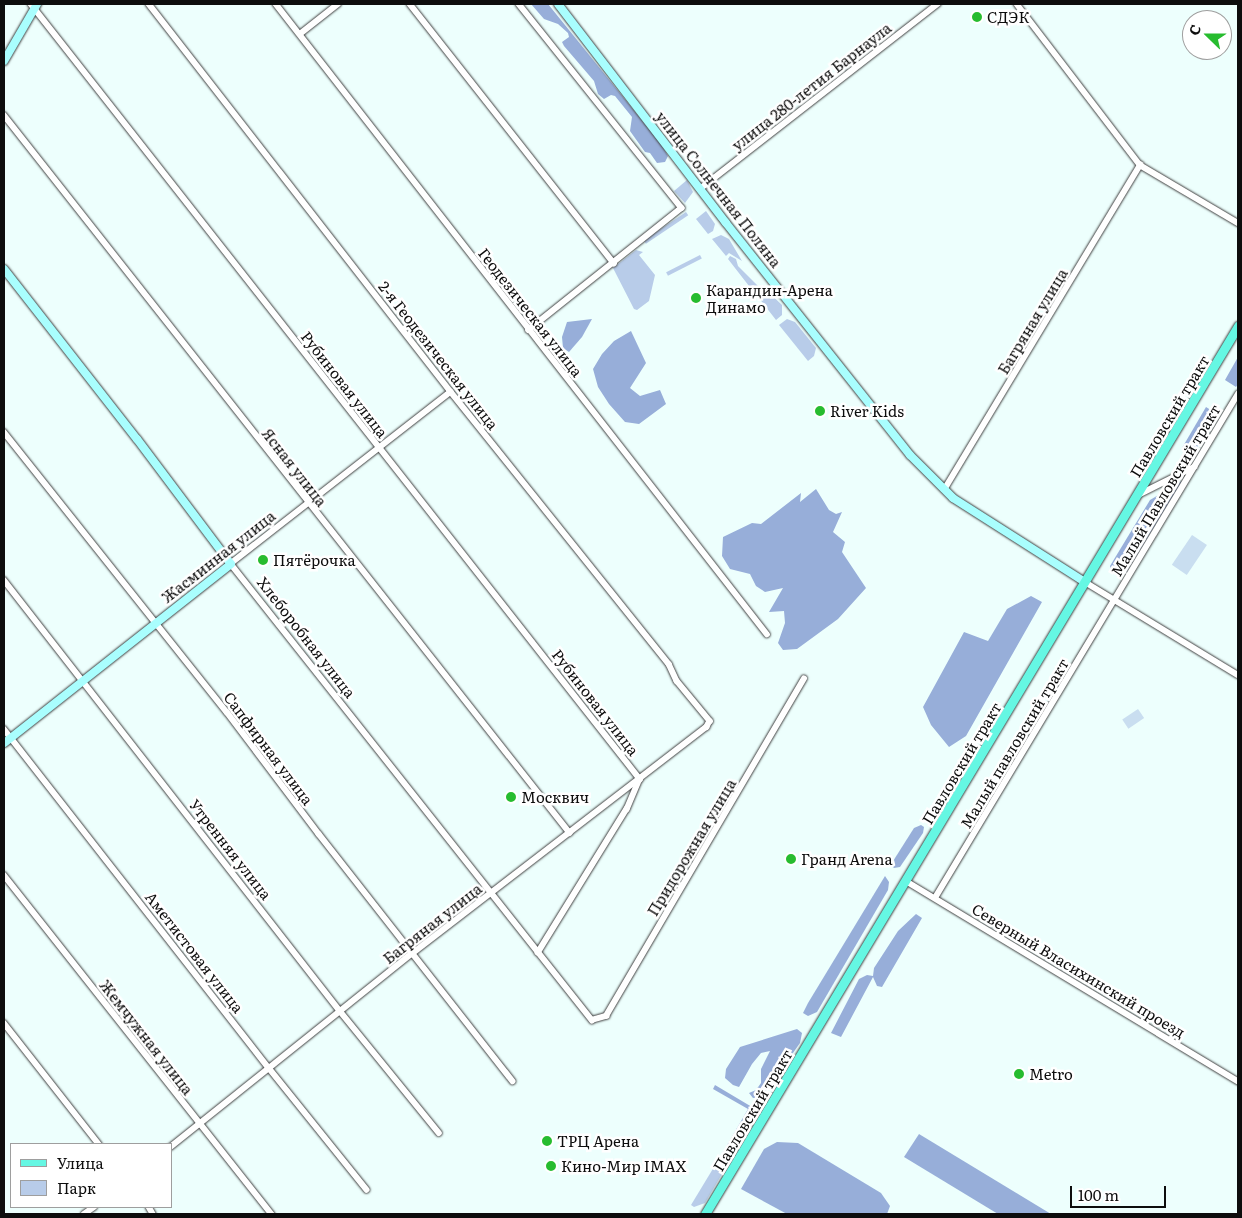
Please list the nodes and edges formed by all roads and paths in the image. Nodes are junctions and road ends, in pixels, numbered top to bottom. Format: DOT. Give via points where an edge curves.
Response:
graph roads {
  1 [pos="149,4"];
  2 [pos="276,4"];
  3 [pos="338,4"];
  4 [pos="410,4"];
  5 [pos="519,4"];
  6 [pos="558,4"];
  7 [pos="938,4"];
  8 [pos="1017,4"];
  9 [pos="34,5"];
  10 [pos="300,34"];
  11 [pos="4,61"];
  12 [pos="4,115"];
  13 [pos="1140,165"];
  14 [pos="700,189"];
  15 [pos="1238,223"];
  16 [pos="614,263"];
  17 [pos="4,269"];
  18 [pos="1238,326"];
  19 [pos="529,330"];
  20 [pos="451,392"];
  21 [pos="1238,394"];
  22 [pos="4,432"];
  23 [pos="379,448"];
  24 [pos="1194,467"];
  25 [pos="944,490"];
  26 [pos="1138,495"];
  27 [pos="308,503"];
  28 [pos="231,564"];
  29 [pos="4,580"];
  30 [pos="1085,582"];
  31 [pos="1114,600"];
  32 [pos="155,623"];
  33 [pos="767,634"];
  34 [pos="1238,675"];
  35 [pos="804,679"];
  36 [pos="83,681"];
  37 [pos="710,721"];
  38 [pos="4,729"];
  39 [pos="7,740"];
  40 [pos="640,779"];
  41 [pos="570,833"];
  42 [pos="4,875"];
  43 [pos="906,880"];
  44 [pos="492,893"];
  45 [pos="935,898"];
  46 [pos="538,953"];
  47 [pos="412,954"];
  48 [pos="340,1011"];
  49 [pos="592,1020"];
  50 [pos="4,1023"];
  51 [pos="269,1068"];
  52 [pos="513,1081"];
  53 [pos="1238,1081"];
  54 [pos="200,1124"];
  55 [pos="439,1133"];
  56 [pos="98,1143"];
  57 [pos="172,1146"];
  58 [pos="367,1190"];
  59 [pos="272,1214"];
  60 [pos="705,1214"];
  1 -- 20 [label="street, 2-я Геодезическая улица"];
  2 -- 10 [label="street, Геодезическая улица"];
  3 -- 10 [label="street"];
  4 -- 16 [label="street"];
  5 -- 16 [label="street" via="682,208"];
  6 -- 14 [label="street, улица Солнечная Поляна"];
  7 -- 14 [label="street, улица 280-летия Барнаула"];
  8 -- 13 [label="street"];
  9 -- 11 [label="street"];
  9 -- 23 [label="street, Рубиновая улица"];
  10 -- 19 [label="street, Геодезическая улица"];
  12 -- 27 [label="street, Ясная улица"];
  13 -- 15 [label="street"];
  13 -- 25 [label="street, Багряная улица"];
  14 -- 25 [label="street, улица Солнечная Поляна" via="901,444"];
  16 -- 19 [label="street"];
  17 -- 28 [label="street, Хлеборобная улица"];
  18 -- 26 [label="main road, Павловский тракт"];
  19 -- 33 [label="street, Геодезическая улица"];
  20 -- 23 [label="street, Жасминная улица"];
  20 -- 37 [label="street, 2-я Геодезическая улица" via="669,664 677,681"];
  21 -- 24 [label="street, Малый Павловский тракт"];
  22 -- 32 [label="street, Сапфирная улица"];
  23 -- 27 [label="street, Жасминная улица"];
  23 -- 40 [label="street, Рубиновая улица"];
  24 -- 26 [label="street"];
  24 -- 31 [label="street, Малый Павловский тракт"];
  25 -- 30 [label="street, улица Солнечная Поляна"];
  26 -- 30 [label="main road, Павловский тракт"];
  27 -- 28 [label="street, Жасминная улица"];
  27 -- 41 [label="street, Ясная улица"];
  28 -- 32 [label="street, Жасминная улица"];
  28 -- 44 [label="street, Хлеборобная улица"];
  29 -- 36 [label="street, Утренняя улица"];
  30 -- 31 [label="street"];
  30 -- 43 [label="main road, Павловский тракт"];
  31 -- 34 [label="street"];
  31 -- 45 [label="street, Малый павловский тракт"];
  32 -- 36 [label="street, Жасминная улица"];
  32 -- 47 [label="street, Сапфирная улица"];
  35 -- 49 [label="street, Придорожная улица" via="606,1016"];
  36 -- 39 [label="street, Жасминная улица"];
  36 -- 48 [label="street, Утренняя улица"];
  37 -- 40 [label="street, Багряная улица"];
  38 -- 39 [label="street, Аметистовая улица"];
  39 -- 51 [label="street, Аметистовая улица"];
  40 -- 41 [label="street, Багряная улица"];
  40 -- 46 [label="street" via="627,810"];
  41 -- 44 [label="street, Багряная улица"];
  42 -- 54 [label="street, Жемчужная улица"];
  43 -- 45 [label="street, Северный Власихинский проезд"];
  43 -- 60 [label="main road, Павловский тракт"];
  44 -- 46 [label="street, Хлеборобная улица"];
  44 -- 47 [label="street, Багряная улица"];
  45 -- 53 [label="street, Северный Власихинский проезд"];
  46 -- 49 [label="street, Хлеборобная улица"];
  47 -- 48 [label="street, Багряная улица"];
  47 -- 52 [label="street, Сапфирная улица"];
  48 -- 51 [label="street, Багряная улица"];
  48 -- 55 [label="street, Утренняя улица"];
  50 -- 56 [label="street"];
  51 -- 54 [label="street, Багряная улица"];
  51 -- 58 [label="street, Аметистовая улица"];
  54 -- 57 [label="street, Багряная улица"];
  54 -- 59 [label="street, Жемчужная улица"];
}
